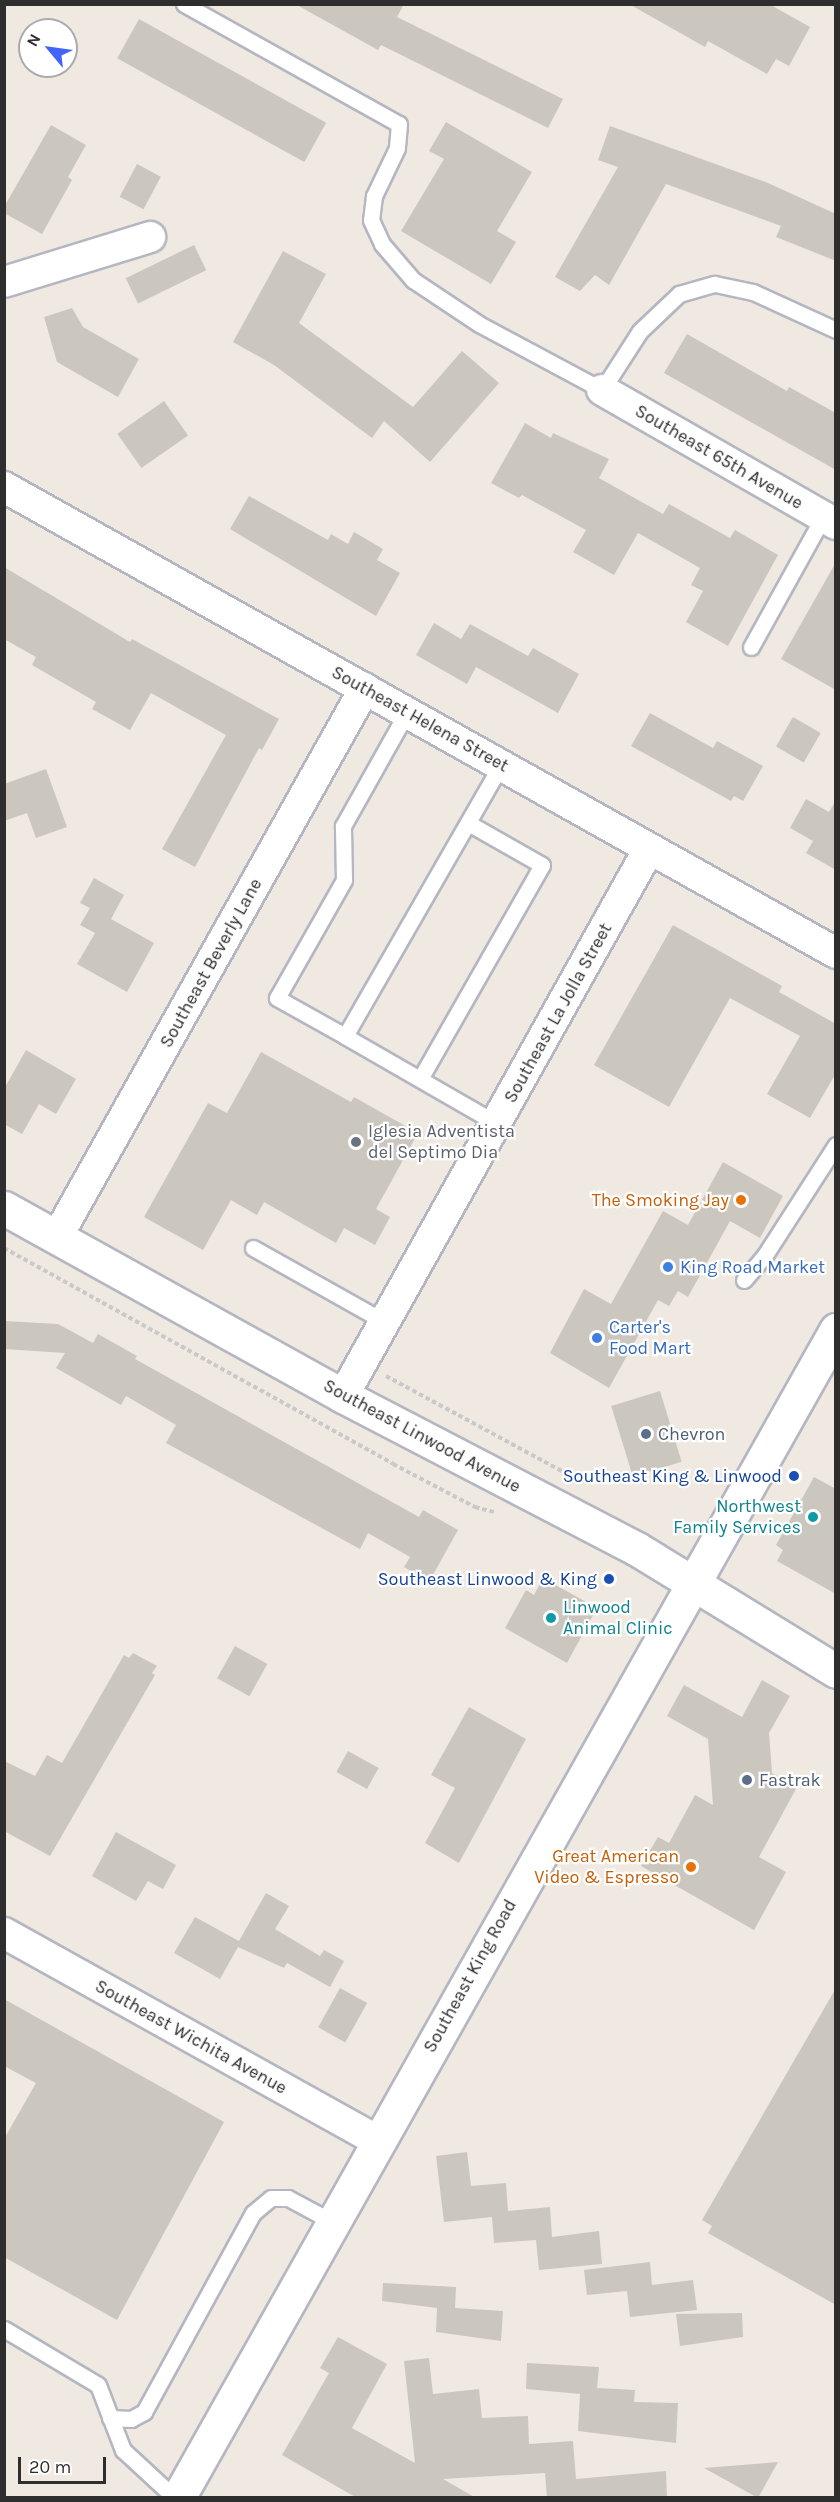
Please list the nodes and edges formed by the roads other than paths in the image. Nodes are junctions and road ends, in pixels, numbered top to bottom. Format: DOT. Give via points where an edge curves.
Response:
graph roads {
  1 [pos="184,4"];
  2 [pos="150,237"];
  3 [pos="4,282"];
  4 [pos="836,330"];
  5 [pos="602,390"];
  6 [pos="4,487"];
  7 [pos="829,520"];
  8 [pos="751,647"];
  9 [pos="365,688"];
  10 [pos="407,712"];
  11 [pos="501,765"];
  12 [pos="468,823"];
  13 [pos="649,849"];
  14 [pos="836,952"];
  15 [pos="345,1036"];
  16 [pos="420,1079"];
  17 [pos="496,1123"];
  18 [pos="836,1145"];
  19 [pos="4,1208"];
  20 [pos="57,1237"];
  21 [pos="253,1248"];
  22 [pos="744,1280"];
  23 [pos="385,1322"];
  24 [pos="836,1330"];
  25 [pos="343,1396"];
  26 [pos="692,1585"];
  27 [pos="836,1671"];
  28 [pos="4,1933"];
  29 [pos="378,2141"];
  30 [pos="333,2222"];
  31 [pos="4,2329"];
  32 [pos="110,2418"];
  33 [pos="177,2498"];
  1 -- 5 [label="lane" via="399,124 397,148 374,196 371,220 382,244 422,286 479,324"];
  2 -- 3 [label="street"];
  4 -- 5 [label="lane" via="753,292 715,284 679,294 640,331"];
  5 -- 7 [label="street, Southeast 65th Avenue"];
  6 -- 9 [label="street, Southeast Helena Street"];
  7 -- 8 [label="lane"];
  9 -- 10 [label="street, Southeast Helena Street"];
  9 -- 20 [label="street, Southeast Beverly Lane"];
  10 -- 11 [label="street, Southeast Helena Street"];
  10 -- 15 [label="lane" via="343,826 344,880 277,998"];
  11 -- 12 [label="lane"];
  11 -- 13 [label="street, Southeast Helena Street"];
  12 -- 15 [label="lane"];
  12 -- 16 [label="lane" via="542,864"];
  13 -- 14 [label="street, Southeast Helena Street"];
  13 -- 17 [label="street, Southeast La Jolla Street"];
  15 -- 16 [label="lane"];
  16 -- 17 [label="lane"];
  17 -- 23 [label="street, Southeast La Jolla Street"];
  18 -- 22 [label="lane" via="765,1255"];
  19 -- 20 [label="main road, Southeast Linwood Avenue"];
  20 -- 25 [label="main road, Southeast Linwood Avenue"];
  21 -- 23 [label="lane"];
  23 -- 25 [label="street, Southeast La Jolla Street"];
  24 -- 26 [label="main road, Southeast King Road"];
  25 -- 26 [label="main road, Southeast Linwood Avenue" via="637,1549"];
  26 -- 27 [label="main road, Southeast Linwood Avenue"];
  26 -- 29 [label="main road, Southeast King Road"];
  28 -- 29 [label="street, Southeast Wichita Avenue"];
  29 -- 30 [label="main road, Southeast King Road"];
  30 -- 32 [label="lane" via="288,2198 271,2198 253,2213 144,2412 131,2420"];
  30 -- 33 [label="main road, Southeast King Road"];
  31 -- 32 [label="lane" via="98,2385"];
  32 -- 33 [label="lane" via="123,2450"];
}
